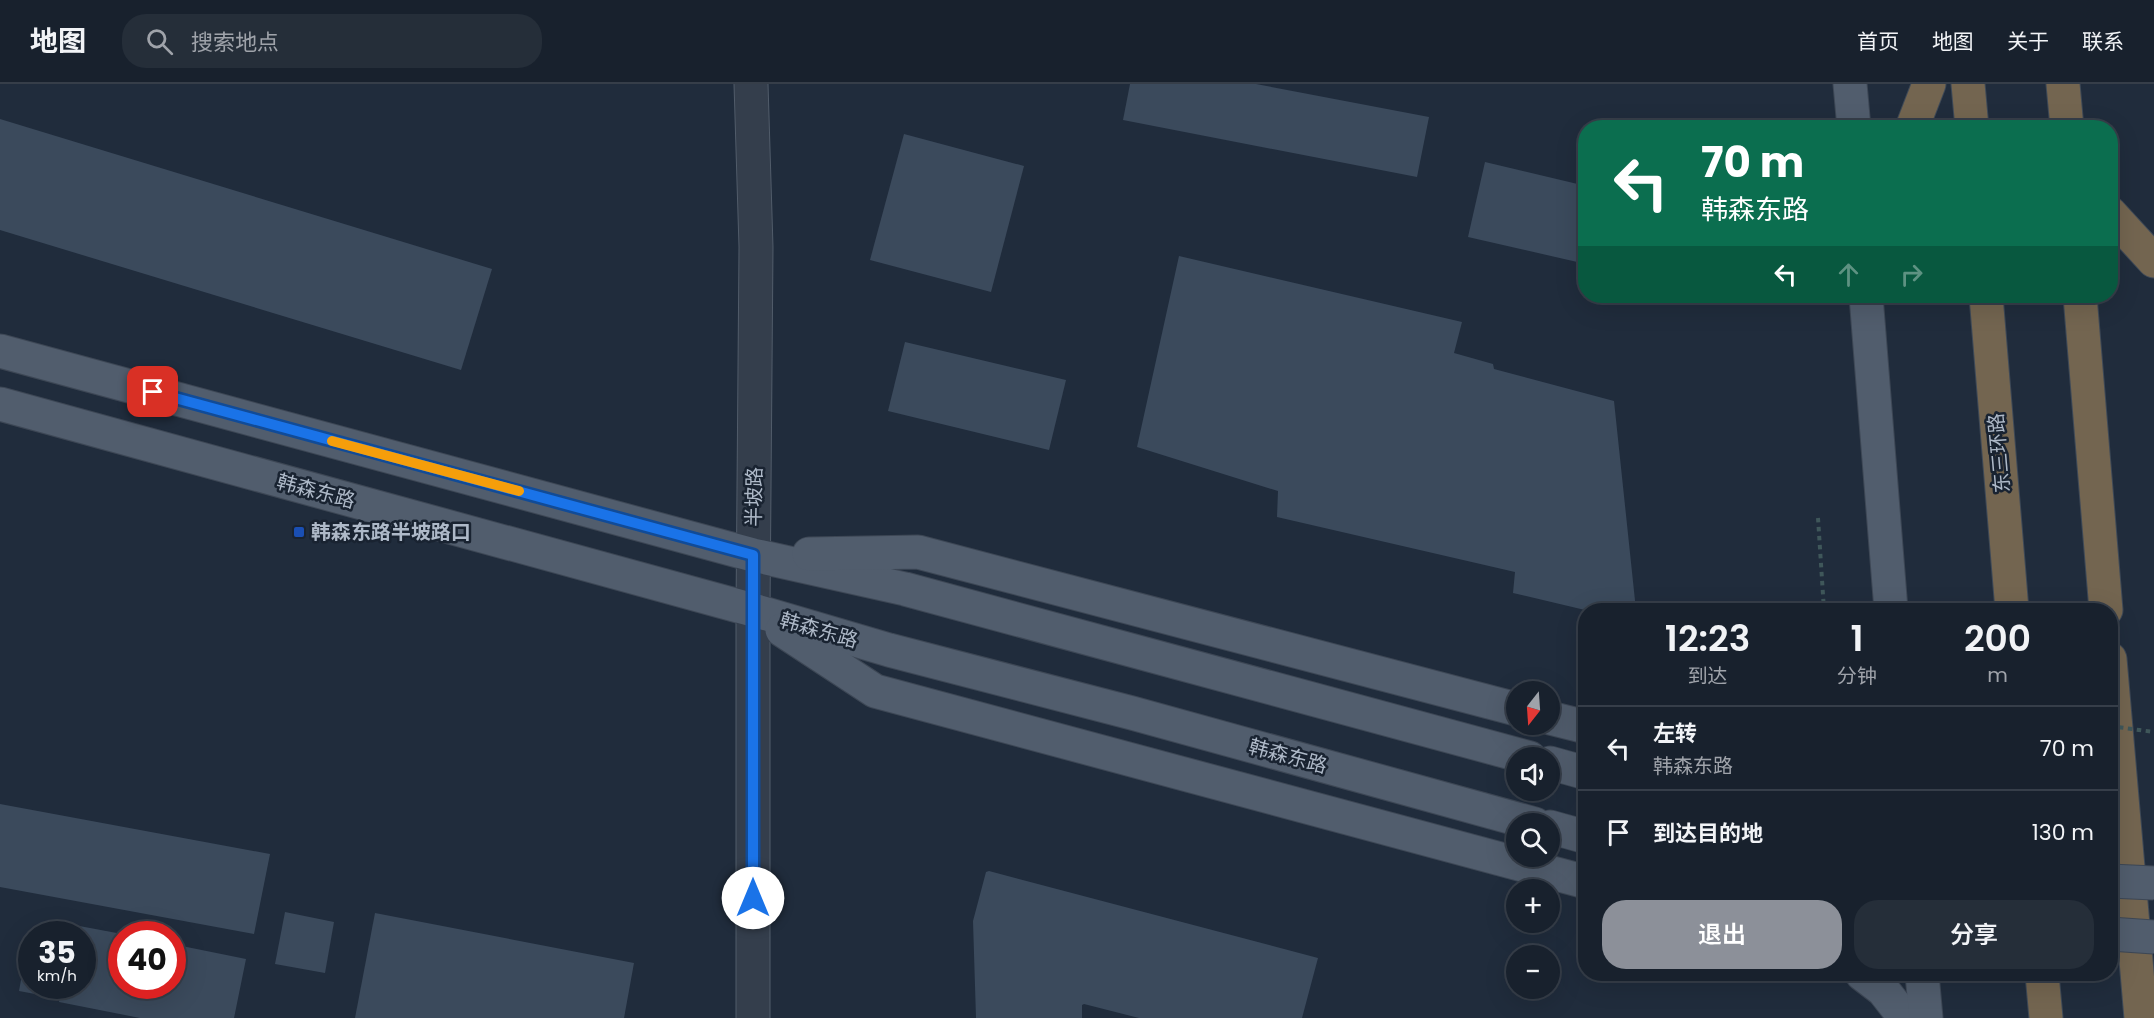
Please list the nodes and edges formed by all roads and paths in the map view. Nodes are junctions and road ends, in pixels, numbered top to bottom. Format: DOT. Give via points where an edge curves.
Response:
graph roads {
  1 [pos="752,84"];
  2 [pos="1850,84"];
  3 [pos="1929,84"];
  4 [pos="1968,84"];
  5 [pos="2063,84"];
  6 [pos="1853,120"];
  7 [pos="1915,120"];
  8 [pos="1971,120"];
  9 [pos="2066,120"];
  10 [pos="2118,222"];
  11 [pos="2154,261"];
  12 [pos="1867,303"];
  13 [pos="1987,303"];
  14 [pos="2081,303"];
  15 [pos="0,351"];
  16 [pos="0,404"];
  17 [pos="1818,518"];
  18 [pos="753,555"];
  19 [pos="1824,603"];
  20 [pos="1890,603"];
  21 [pos="2011,603"];
  22 [pos="2105,603"];
  23 [pos="753,610"];
  24 [pos="1506,706"];
  25 [pos="1560,720"];
  26 [pos="1578,725"];
  27 [pos="2118,727"];
  28 [pos="2154,732"];
  29 [pos="1506,752"];
  30 [pos="2118,752"];
  31 [pos="1560,766"];
  32 [pos="1578,770"];
  33 [pos="1506,816"];
  34 [pos="1560,830"];
  35 [pos="1578,835"];
  36 [pos="1578,880"];
  37 [pos="2118,881"];
  38 [pos="2154,883"];
  39 [pos="2118,935"];
  40 [pos="2154,937"];
  41 [pos="1871,981"];
  42 [pos="1923,981"];
  43 [pos="2043,981"];
  44 [pos="753,1018"];
  45 [pos="1905,1018"];
  46 [pos="1926,1018"];
  47 [pos="2046,1018"];
  48 [pos="2141,1018"];
  1 -- 18 [label="street, 半坡路" via="756,247"];
  2 -- 6 [label="main road"];
  3 -- 7 [label="highway"];
  4 -- 8 [label="highway"];
  5 -- 9 [label="highway"];
  10 -- 11 [label="highway"];
  12 -- 20 [label="main road"];
  13 -- 21 [label="highway, 东三环路"];
  14 -- 22 [label="highway"];
  15 -- 18 [label="main road"];
  16 -- 23 [label="main road, 韩森东路"];
  17 -- 19 [label="path"];
  18 -- 23 [label="street, 半坡路"];
  18 -- 24 [label="main road" via="918,552"];
  18 -- 29 [label="main road" via="905,589"];
  23 -- 33 [label="main road, 韩森东路" via="889,651"];
  23 -- 36 [label="main road" via="875,691"];
  23 -- 44 [label="street, 半坡路"];
  25 -- 26 [label="main road"];
  27 -- 28 [label="path, bridge"];
  30 -- 48 [label="highway"];
  31 -- 32 [label="main road"];
  34 -- 35 [label="main road"];
  37 -- 38 [label="main road, bridge"];
  39 -- 40 [label="main road, bridge"];
  41 -- 45 [label="main road"];
  42 -- 46 [label="main road"];
  43 -- 47 [label="highway"];
}
